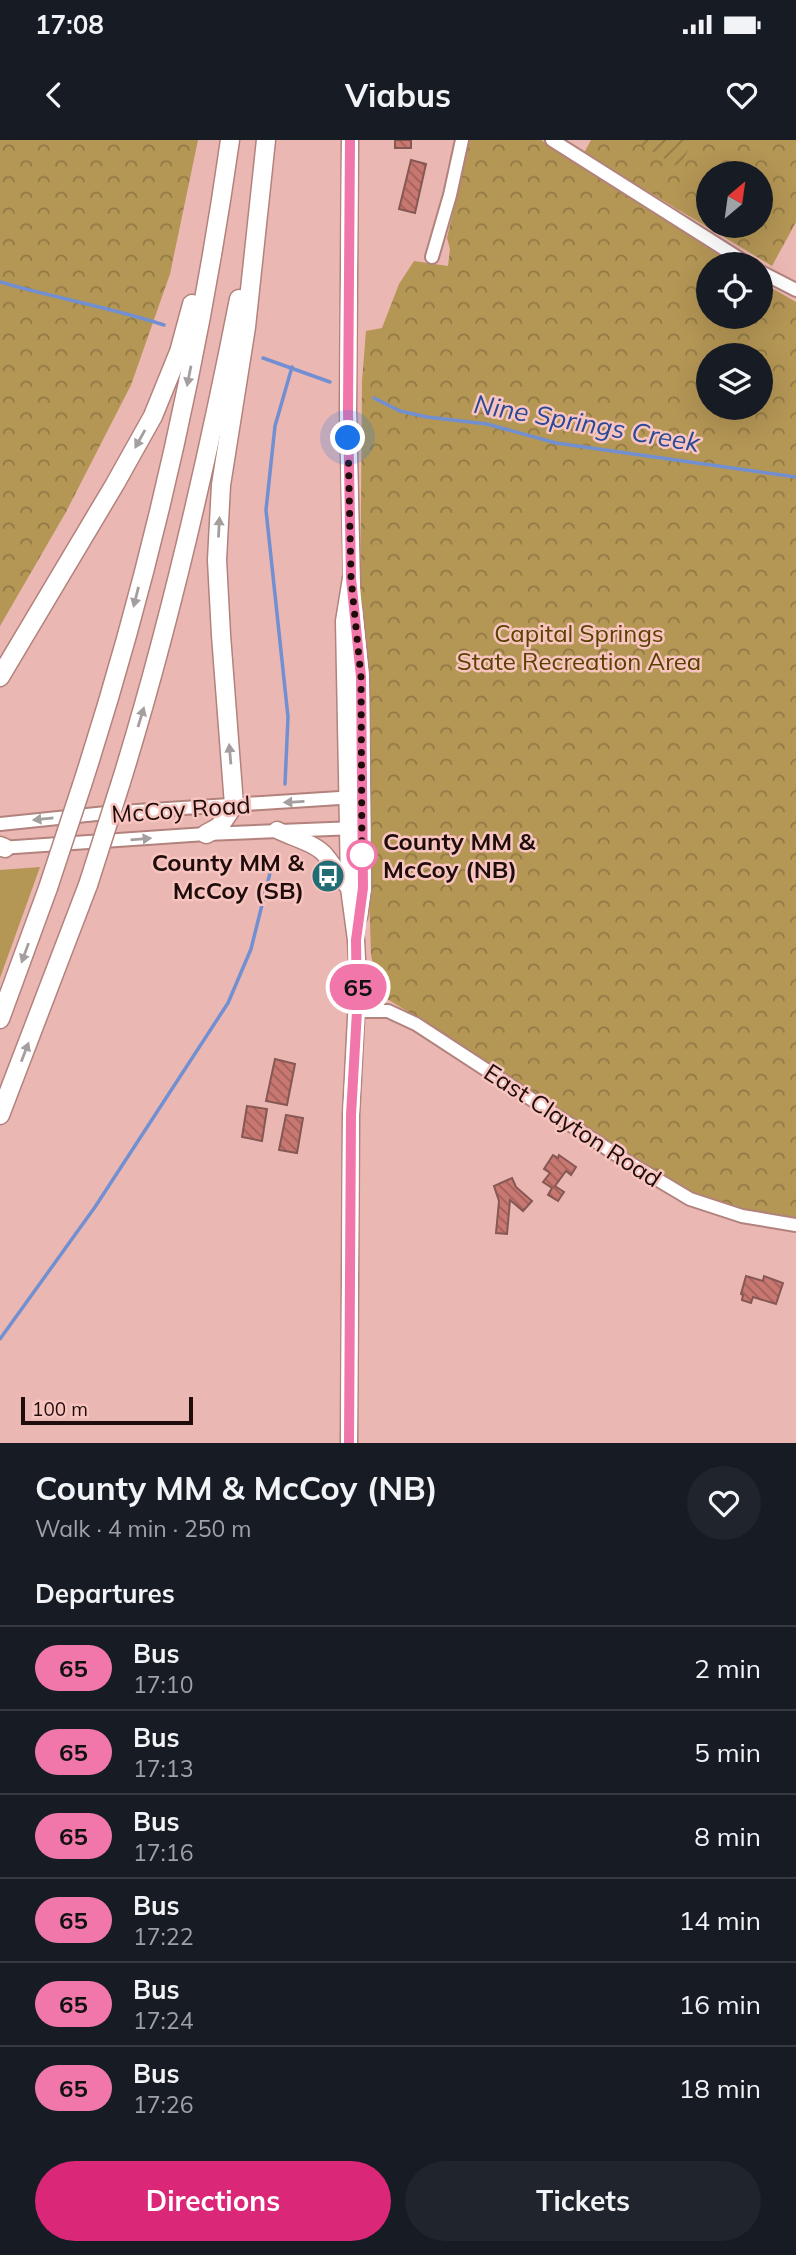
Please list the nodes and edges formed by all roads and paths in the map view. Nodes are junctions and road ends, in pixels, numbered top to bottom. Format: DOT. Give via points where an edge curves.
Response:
graph roads {
  1 [pos="230,140"];
  2 [pos="265,140"];
  3 [pos="350,140"];
  4 [pos="462,140"];
  5 [pos="552,140"];
  6 [pos="729,252"];
  7 [pos="432,257"];
  8 [pos="773,278"];
  9 [pos="796,290"];
  10 [pos="0,677"];
  11 [pos="355,797"];
  12 [pos="234,805"];
  13 [pos="0,824"];
  14 [pos="355,828"];
  15 [pos="277,830"];
  16 [pos="206,834"];
  17 [pos="2,848"];
  18 [pos="349,888"];
  19 [pos="356,940"];
  20 [pos="357,1011"];
  21 [pos="0,1019"];
  22 [pos="0,1115"];
  23 [pos="796,1225"];
  24 [pos="349,1443"];
  1 -- 10 [label="highway, one-way" via="197,288 179,352 153,416"];
  1 -- 21 [label="highway, one-way, bridge" via="190,376 121,656 48,888"];
  12 -- 2 [label="highway, one-way" via="218,547 221,485 246,327"];
  22 -- 2 [label="highway, one-way, bridge" via="88,885 165,632 216,412"];
  3 -- 11 [label="main road" via="351,578 344,621"];
  4 -- 7 [label="street"];
  5 -- 6 [label="street"];
  8 -- 9 [label="street"];
  11 -- 12 [label="street, McCoy Road, one-way"];
  11 -- 14 [label="main road"];
  12 -- 13 [label="street, McCoy Road, one-way"];
  12 -- 16 [label="highway" via="219,827"];
  14 -- 15 [label="street, McCoy Road"];
  14 -- 18 [label="main road"];
  14 -- 19 [label="main road" via="363,888"];
  15 -- 16 [label="street, McCoy Road"];
  15 -- 18 [label="main road" via="326,855"];
  17 -- 16 [label="street, McCoy Road, one-way"];
  18 -- 19 [label="main road"];
  19 -- 20 [label="main road"];
  20 -- 23 [label="street, East Clayton Road" via="388,1011 416,1024 690,1199 742,1216"];
  20 -- 24 [label="main road" via="351,1115"];
}
